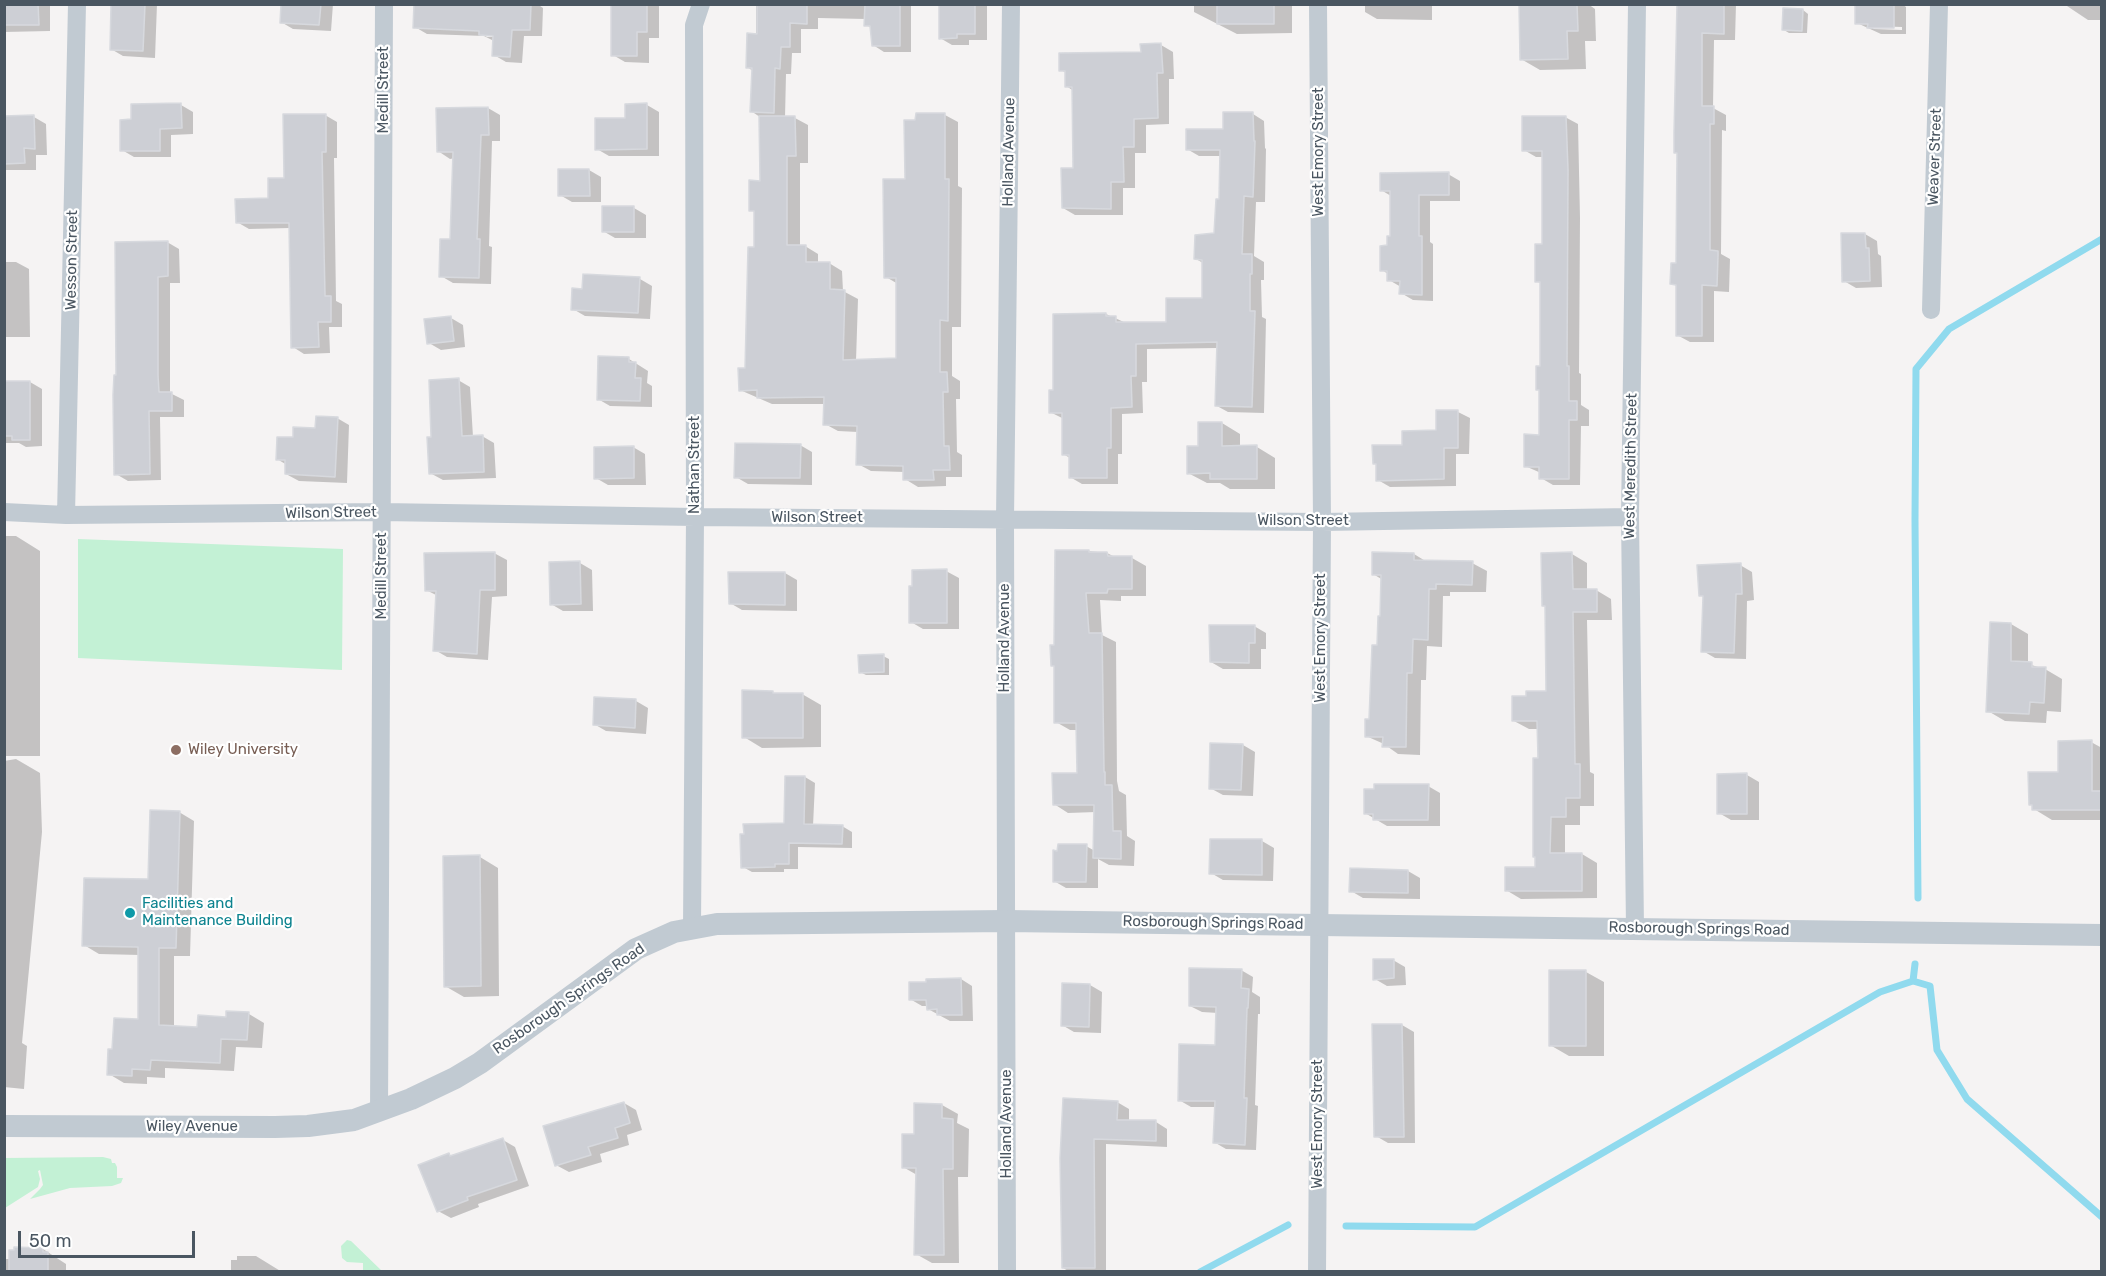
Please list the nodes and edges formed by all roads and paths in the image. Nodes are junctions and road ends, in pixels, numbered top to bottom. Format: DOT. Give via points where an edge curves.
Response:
graph roads {
  1 [pos="77,4"];
  2 [pos="384,4"];
  3 [pos="701,4"];
  4 [pos="1011,4"];
  5 [pos="1318,4"];
  6 [pos="1637,4"];
  7 [pos="1939,4"];
  8 [pos="1931,310"];
  9 [pos="4,512"];
  10 [pos="382,512"];
  11 [pos="66,515"];
  12 [pos="1630,517"];
  13 [pos="695,518"];
  14 [pos="1005,519"];
  15 [pos="1322,522"];
  16 [pos="1006,921"];
  17 [pos="1319,924"];
  18 [pos="692,927"];
  19 [pos="1635,928"];
  20 [pos="2102,935"];
  21 [pos="379,1112"];
  22 [pos="4,1126"];
  23 [pos="1007,1272"];
  24 [pos="1317,1272"];
  1 -- 11 [label="street, Wesson Street"];
  2 -- 10 [label="street, Medill Street"];
  3 -- 13 [label="street, Nathan Street" via="694,25"];
  4 -- 14 [label="street, Holland Avenue"];
  5 -- 15 [label="street, West Emory Street"];
  6 -- 12 [label="street, West Meredith Street"];
  7 -- 8 [label="street, Weaver Street"];
  9 -- 11 [label="street, Wilson Street"];
  10 -- 11 [label="street, Wilson Street"];
  10 -- 13 [label="street, Wilson Street"];
  10 -- 21 [label="street, Medill Street"];
  12 -- 15 [label="street, Wilson Street"];
  12 -- 19 [label="street, West Meredith Street"];
  13 -- 14 [label="street, Wilson Street"];
  13 -- 18 [label="street, Nathan Street"];
  14 -- 15 [label="street, Wilson Street"];
  14 -- 16 [label="street, Holland Avenue"];
  15 -- 17 [label="street, West Emory Street"];
  16 -- 17 [label="street, Rosborough Springs Road"];
  16 -- 18 [label="street, Rosborough Springs Road" via="744,923"];
  16 -- 23 [label="street, Holland Avenue"];
  17 -- 19 [label="street, Rosborough Springs Road"];
  17 -- 24 [label="street, West Emory Street"];
  18 -- 21 [label="street, Rosborough Springs Road" via="636,949 471,1068 433,1090"];
  19 -- 20 [label="street, Rosborough Springs Road"];
  21 -- 22 [label="street, Wiley Avenue" via="354,1120 308,1126"];
}
